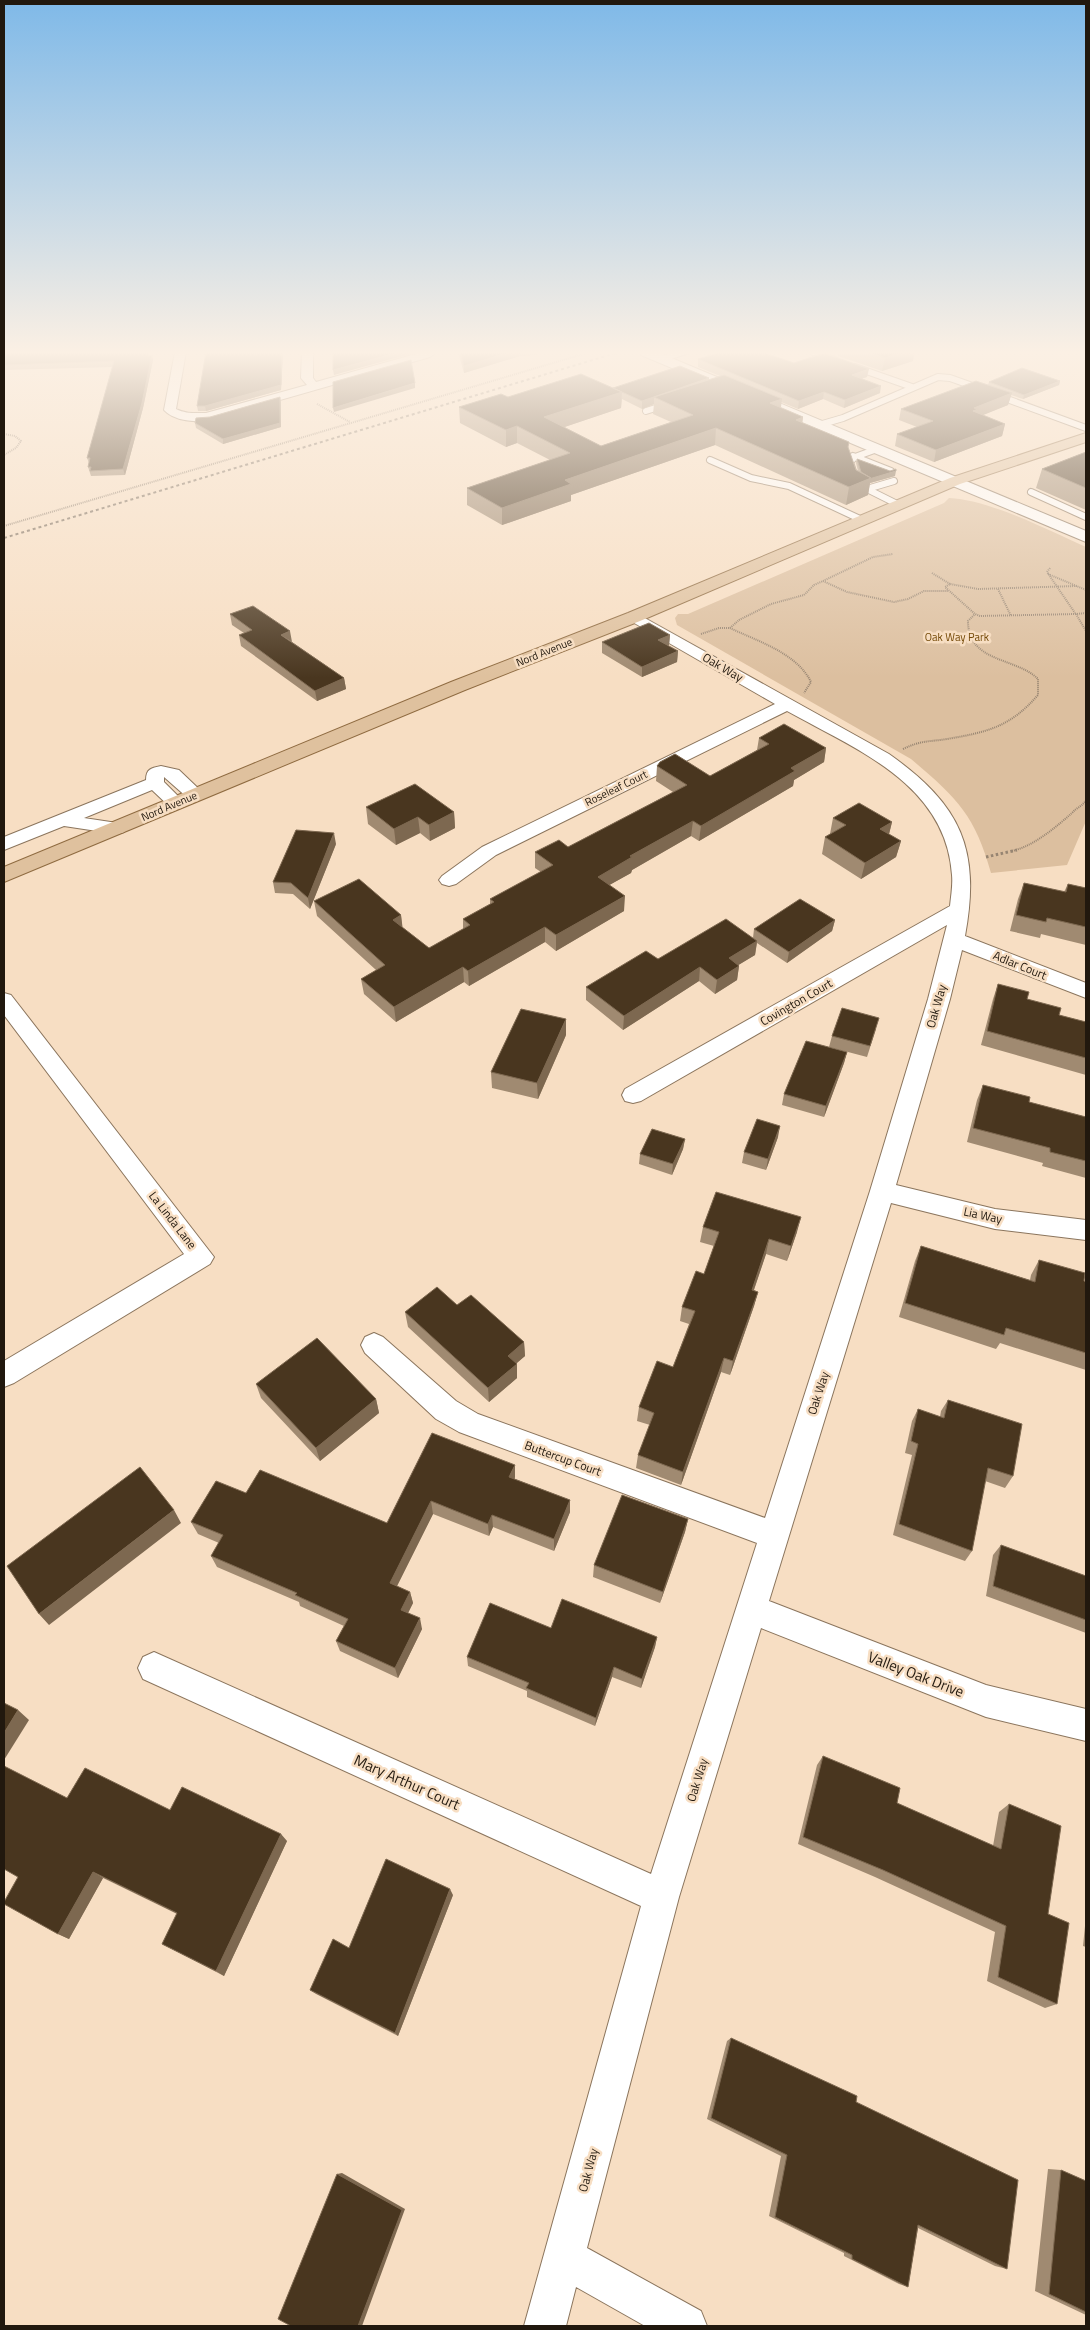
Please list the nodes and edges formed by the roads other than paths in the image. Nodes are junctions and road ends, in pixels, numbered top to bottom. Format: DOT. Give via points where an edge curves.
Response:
graph roads {
  1 [pos="712,461"];
  2 [pos="851,461"];
  3 [pos="864,461"];
  4 [pos="905,461"];
  5 [pos="1017,461"];
  6 [pos="870,463"];
  7 [pos="873,471"];
  8 [pos="891,471"];
  9 [pos="894,481"];
  10 [pos="955,482"];
  11 [pos="867,489"];
  12 [pos="1031,492"];
  13 [pos="899,505"];
  14 [pos="1086,517"];
  15 [pos="862,520"];
  16 [pos="1086,538"];
  17 [pos="634,617"];
  18 [pos="794,700"];
  19 [pos="157,776"];
  20 [pos="195,795"];
  21 [pos="176,803"];
  22 [pos="62,820"];
  23 [pos="117,828"];
  24 [pos="4,844"];
  25 [pos="4,876"];
  26 [pos="449,880"];
  27 [pos="960,909"];
  28 [pos="954,939"];
  29 [pos="1086,991"];
  30 [pos="4,1000"];
  31 [pos="633,1095"];
  32 [pos="882,1191"];
  33 [pos="1086,1230"];
  34 [pos="374,1345"];
  35 [pos="4,1375"];
  36 [pos="774,1535"];
  37 [pos="750,1609"];
  38 [pos="154,1668"];
  39 [pos="1086,1725"];
  40 [pos="660,1897"];
  41 [pos="565,2258"];
  42 [pos="545,2326"];
  43 [pos="686,2326"];
  1 -- 15 [label="lane" via="751,478 789,486"];
  2 -- 11 [label="lane" via="856,484"];
  3 -- 6 [label="lane"];
  4 -- 10 [label="street"];
  5 -- 10 [label="main road, Nord Avenue"];
  6 -- 7 [label="lane"];
  6 -- 8 [label="lane"];
  9 -- 11 [label="lane"];
  10 -- 13 [label="main road, Nord Avenue"];
  10 -- 16 [label="street"];
  11 -- 13 [label="lane"];
  12 -- 14 [label="lane"];
  13 -- 15 [label="main road, Nord Avenue"];
  15 -- 17 [label="main road, Nord Avenue"];
  17 -- 18 [label="street, Oak Way"];
  17 -- 20 [label="main road, Nord Avenue"];
  18 -- 26 [label="street, Roseleaf Court" via="489,850"];
  18 -- 27 [label="street, Oak Way" via="883,758 922,787 931,798 956,844 962,876"];
  19 -- 20 [label="street" via="173,774"];
  19 -- 21 [label="street"];
  19 -- 22 [label="street"];
  20 -- 21 [label="main road, Nord Avenue"];
  21 -- 23 [label="main road, Nord Avenue"];
  22 -- 23 [label="street"];
  22 -- 24 [label="street"];
  23 -- 25 [label="main road, Nord Avenue"];
  27 -- 28 [label="street, Oak Way"];
  27 -- 31 [label="street, Covington Court"];
  28 -- 29 [label="street, Adlar Court"];
  28 -- 32 [label="street, Oak Way"];
  30 -- 35 [label="street, La Linda Lane" via="202,1257"];
  32 -- 33 [label="street, Lia Way" via="995,1219"];
  32 -- 36 [label="street, Oak Way"];
  34 -- 36 [label="street, Buttercup Court" via="446,1410 470,1424"];
  36 -- 37 [label="street, Oak Way"];
  37 -- 39 [label="street, Valley Oak Drive" via="986,1701"];
  37 -- 40 [label="street, Oak Way"];
  38 -- 40 [label="street, Mary Arthur Court"];
  40 -- 41 [label="street, Oak Way"];
  41 -- 42 [label="street, Oak Way"];
  41 -- 43 [label="street"];
}
